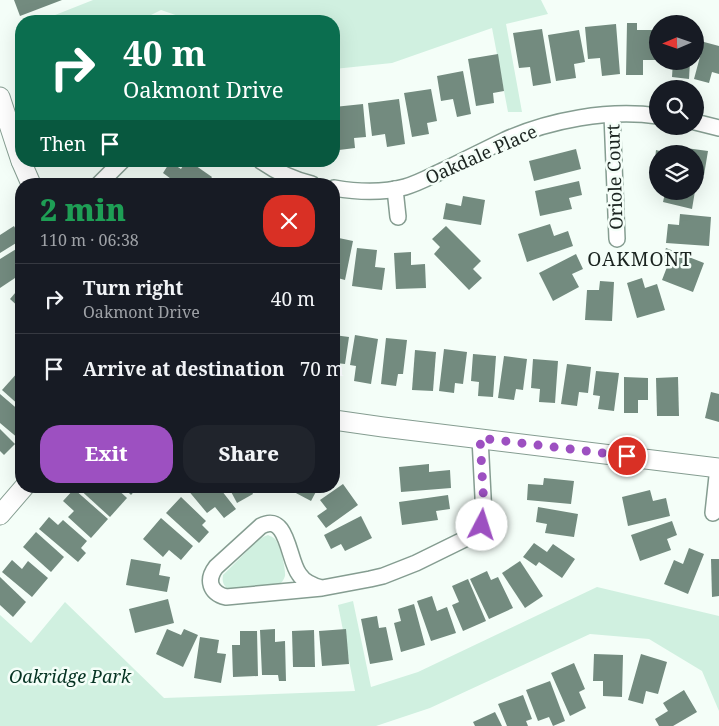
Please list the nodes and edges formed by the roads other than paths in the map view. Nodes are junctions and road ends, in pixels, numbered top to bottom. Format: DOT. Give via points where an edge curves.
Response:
graph roads {
  1 [pos="0,97"];
  2 [pos="612,115"];
  3 [pos="649,116"];
  4 [pos="704,124"];
  5 [pos="719,128"];
  6 [pos="15,146"];
  7 [pos="116,167"];
  8 [pos="271,167"];
  9 [pos="105,178"];
  10 [pos="294,178"];
  11 [pos="340,189"];
  12 [pos="395,189"];
  13 [pos="398,217"];
  14 [pos="617,239"];
  15 [pos="340,421"];
  16 [pos="480,438"];
  17 [pos="719,468"];
  18 [pos="19,493"];
  19 [pos="713,513"];
  20 [pos="0,515"];
  21 [pos="322,588"];
  1 -- 6 [label="street"];
  2 -- 3 [label="street, Oakdale Place"];
  2 -- 12 [label="street, Oakdale Place" via="543,126 416,183"];
  2 -- 14 [label="street, Oriole Court"];
  4 -- 5 [label="street"];
  7 -- 9 [label="street"];
  8 -- 10 [label="street"];
  11 -- 12 [label="street, Oakdale Place"];
  12 -- 13 [label="street"];
  15 -- 16 [label="street"];
  16 -- 17 [label="street"];
  16 -- 21 [label="street" via="484,516 476,532 397,571"];
  17 -- 19 [label="street"];
  18 -- 20 [label="street"];
  21 -- 21 [label="street" via="300,576 283,531 271,523 261,526 216,567 210,578 215,592 226,597"];
}
